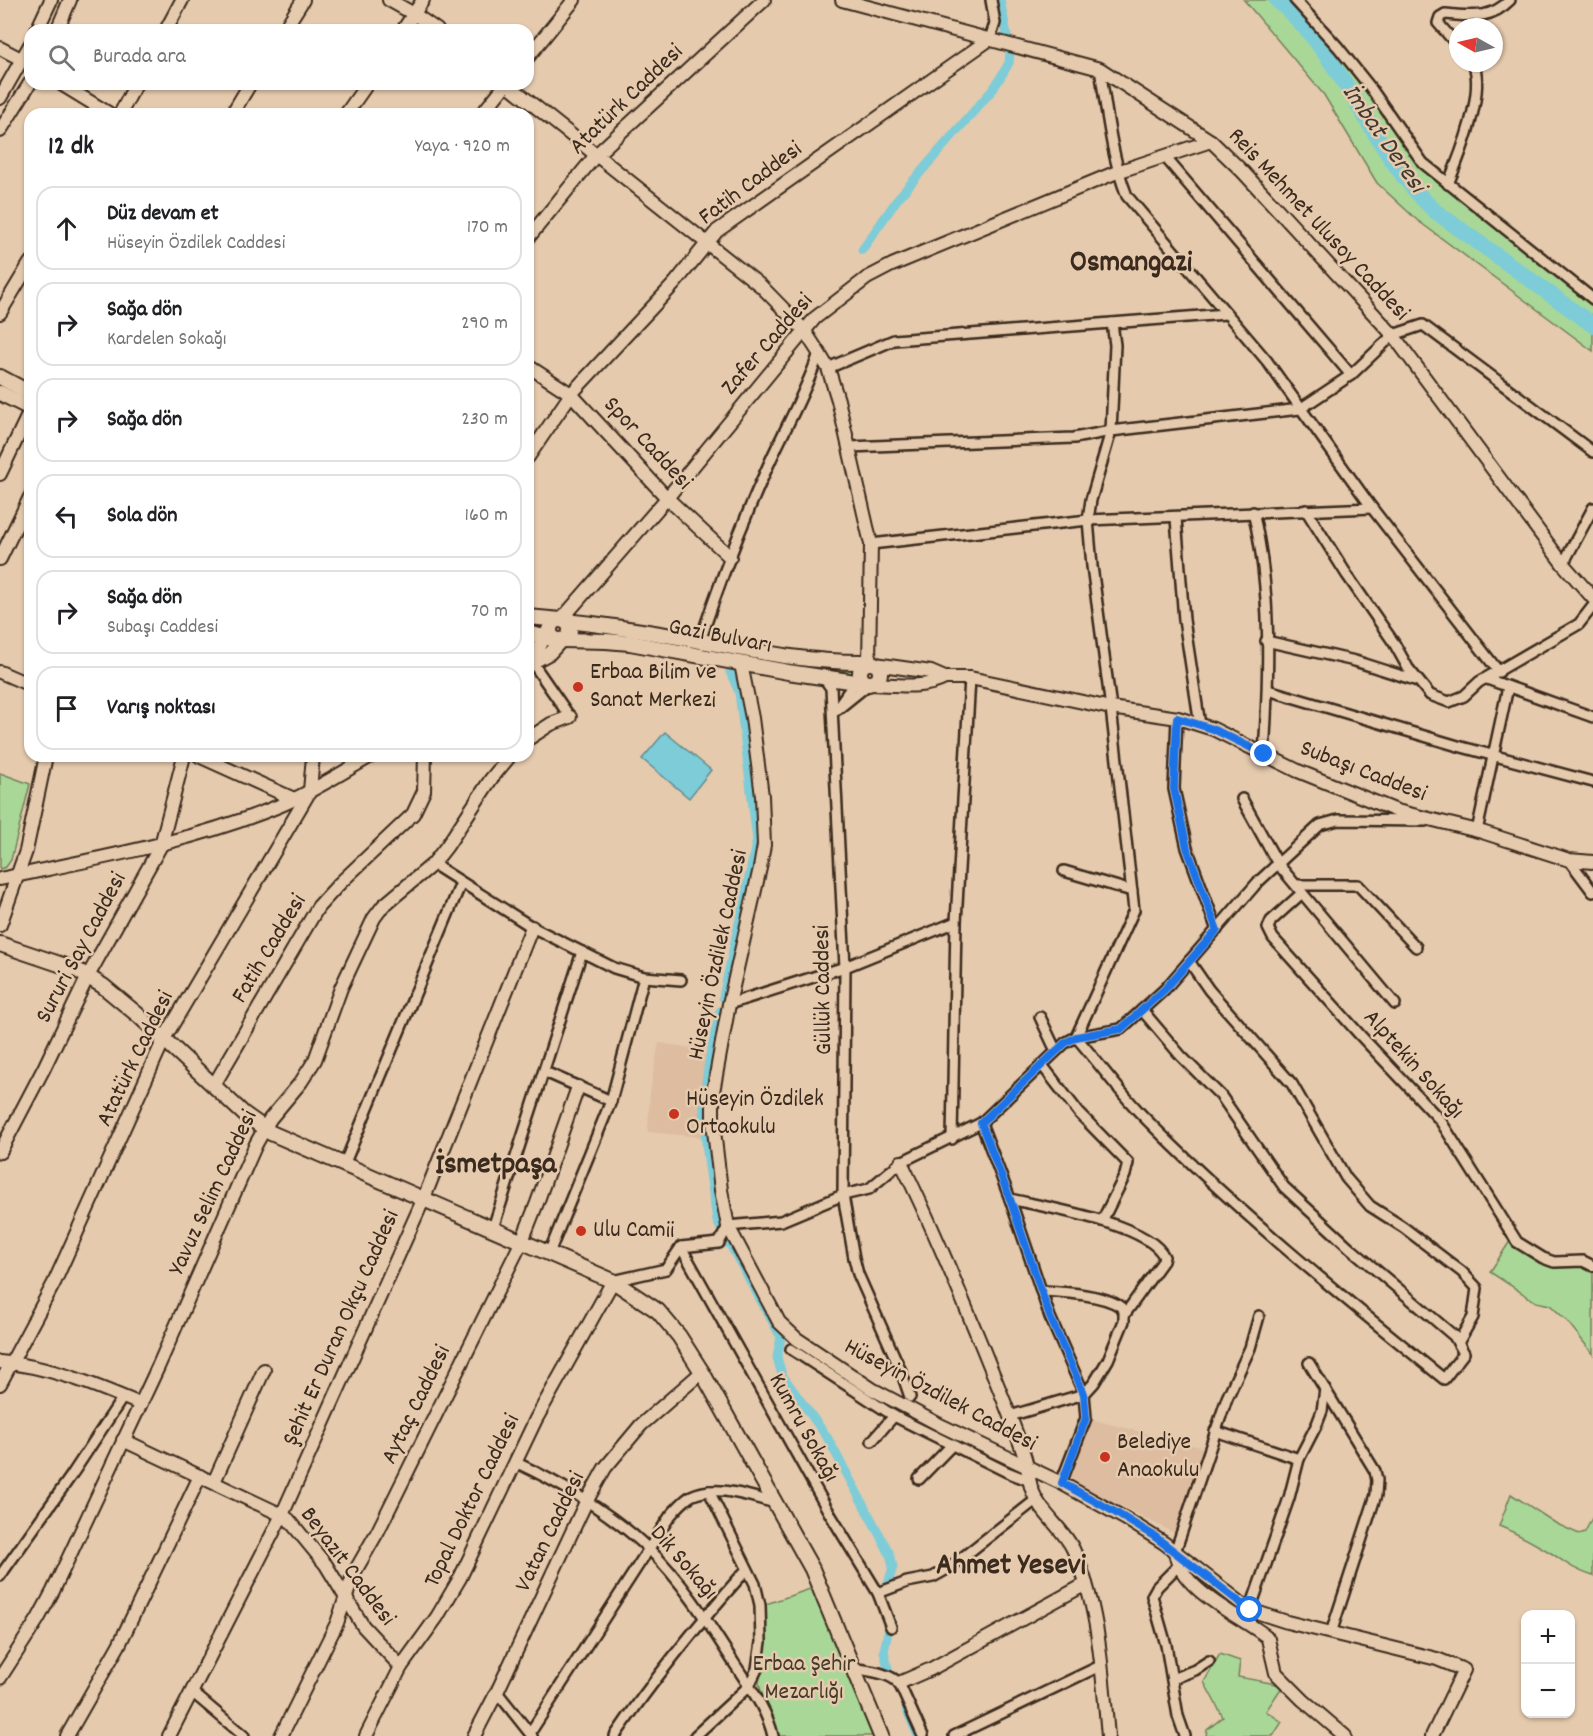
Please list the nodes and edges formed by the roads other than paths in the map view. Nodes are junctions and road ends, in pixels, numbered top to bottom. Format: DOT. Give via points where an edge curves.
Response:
graph roads {
  1 [pos="51,0"];
  2 [pos="70,0"];
  3 [pos="182,0"];
  4 [pos="303,0"];
  5 [pos="389,0"];
  6 [pos="423,0"];
  7 [pos="574,0"];
  8 [pos="764,0"];
  9 [pos="842,0"];
  10 [pos="991,0"];
  11 [pos="1295,0"];
  12 [pos="1510,0"];
  13 [pos="414,14"];
  14 [pos="40,24"];
  15 [pos="60,24"];
  16 [pos="169,24"];
  17 [pos="288,24"];
  18 [pos="407,24"];
  19 [pos="428,24"];
  20 [pos="1449,36"];
  21 [pos="990,39"];
  22 [pos="0,48"];
  23 [pos="534,50"];
  24 [pos="23,60"];
  25 [pos="1100,69"];
  26 [pos="1475,72"];
  27 [pos="26,90"];
  28 [pos="71,90"];
  29 [pos="133,90"];
  30 [pos="246,90"];
  31 [pos="363,90"];
  32 [pos="502,90"];
  33 [pos="515,90"];
  34 [pos="0,98"];
  35 [pos="100,108"];
  36 [pos="123,108"];
  37 [pos="236,108"];
  38 [pos="350,108"];
  39 [pos="488,108"];
  40 [pos="0,130"];
  41 [pos="1211,141"];
  42 [pos="596,155"];
  43 [pos="1165,157"];
  44 [pos="1117,172"];
  45 [pos="1448,184"];
  46 [pos="534,231"];
  47 [pos="707,243"];
  48 [pos="24,273"];
  49 [pos="1593,299"];
  50 [pos="0,313"];
  51 [pos="1226,314"];
  52 [pos="1112,323"];
  53 [pos="804,330"];
  54 [pos="1393,335"];
  55 [pos="819,353"];
  56 [pos="828,368"];
  57 [pos="534,370"];
  58 [pos="1351,375"];
  59 [pos="0,377"];
  60 [pos="24,390"];
  61 [pos="0,393"];
  62 [pos="571,394"];
  63 [pos="24,407"];
  64 [pos="1300,409"];
  65 [pos="24,423"];
  66 [pos="1111,431"];
  67 [pos="849,447"];
  68 [pos="534,448"];
  69 [pos="1593,452"];
  70 [pos="0,474"];
  71 [pos="667,498"];
  72 [pos="1372,508"];
  73 [pos="1593,508"];
  74 [pos="24,509"];
  75 [pos="1306,510"];
  76 [pos="1253,512"];
  77 [pos="1176,518"];
  78 [pos="1088,520"];
  79 [pos="872,544"];
  80 [pos="729,557"];
  81 [pos="0,559"];
  82 [pos="1563,564"];
  83 [pos="1593,598"];
  84 [pos="1593,606"];
  85 [pos="534,620"];
  86 [pos="556,631"];
  87 [pos="534,633"];
  88 [pos="700,641"];
  89 [pos="1266,641"];
  90 [pos="534,658"];
  91 [pos="534,661"];
  92 [pos="872,663"];
  93 [pos="741,664"];
  94 [pos="534,668"];
  95 [pos="0,672"];
  96 [pos="1499,672"];
  97 [pos="823,677"];
  98 [pos="945,678"];
  99 [pos="970,678"];
  100 [pos="1487,679"];
  101 [pos="861,680"];
  102 [pos="1419,681"];
  103 [pos="24,682"];
  104 [pos="1508,687"];
  105 [pos="1268,690"];
  106 [pos="1111,708"];
  107 [pos="832,715"];
  108 [pos="570,717"];
  109 [pos="1593,717"];
  110 [pos="1177,718"];
  111 [pos="1200,725"];
  112 [pos="534,735"];
  113 [pos="1264,754"];
  114 [pos="1493,754"];
  115 [pos="45,762"];
  116 [pos="182,762"];
  117 [pos="212,762"];
  118 [pos="313,762"];
  119 [pos="360,762"];
  120 [pos="425,762"];
  121 [pos="505,762"];
  122 [pos="1593,782"];
  123 [pos="310,790"];
  124 [pos="294,799"];
  125 [pos="1242,799"];
  126 [pos="1434,822"];
  127 [pos="1477,831"];
  128 [pos="161,845"];
  129 [pos="1569,860"];
  130 [pos="1593,862"];
  131 [pos="433,864"];
  132 [pos="1278,864"];
  133 [pos="1064,871"];
  134 [pos="19,874"];
  135 [pos="0,879"];
  136 [pos="461,883"];
  137 [pos="1299,889"];
  138 [pos="1132,891"];
  139 [pos="1593,892"];
  140 [pos="956,922"];
  141 [pos="0,925"];
  142 [pos="532,927"];
  143 [pos="1217,930"];
  144 [pos="0,944"];
  145 [pos="1416,947"];
  146 [pos="582,952"];
  147 [pos="1189,961"];
  148 [pos="845,967"];
  149 [pos="88,976"];
  150 [pos="644,976"];
  151 [pos="681,980"];
  152 [pos="729,1004"];
  153 [pos="1395,1004"];
  154 [pos="1142,1010"];
  155 [pos="1040,1017"];
  156 [pos="1076,1037"];
  157 [pos="164,1038"];
  158 [pos="1056,1051"];
  159 [pos="1042,1065"];
  160 [pos="544,1072"];
  161 [pos="214,1085"];
  162 [pos="578,1087"];
  163 [pos="611,1101"];
  164 [pos="981,1123"];
  165 [pos="264,1129"];
  166 [pos="952,1139"];
  167 [pos="0,1152"];
  168 [pos="901,1162"];
  169 [pos="344,1166"];
  170 [pos="843,1195"];
  171 [pos="424,1198"];
  172 [pos="1010,1199"];
  173 [pos="1102,1221"];
  174 [pos="728,1226"];
  175 [pos="493,1228"];
  176 [pos="522,1241"];
  177 [pos="681,1247"];
  178 [pos="549,1253"];
  179 [pos="1593,1266"];
  180 [pos="613,1281"];
  181 [pos="1041,1291"];
  182 [pos="1125,1314"];
  183 [pos="1258,1316"];
  184 [pos="1458,1343"];
  185 [pos="790,1349"];
  186 [pos="6,1363"];
  187 [pos="1308,1363"];
  188 [pos="264,1370"];
  189 [pos="702,1372"];
  190 [pos="0,1384"];
  191 [pos="1325,1389"];
  192 [pos="1084,1394"];
  193 [pos="123,1397"];
  194 [pos="910,1397"];
  195 [pos="140,1404"];
  196 [pos="894,1416"];
  197 [pos="1010,1416"];
  198 [pos="1215,1431"];
  199 [pos="123,1440"];
  200 [pos="872,1441"];
  201 [pos="953,1444"];
  202 [pos="1299,1459"];
  203 [pos="515,1462"];
  204 [pos="1028,1467"];
  205 [pos="200,1476"];
  206 [pos="919,1479"];
  207 [pos="1030,1480"];
  208 [pos="214,1482"];
  209 [pos="1062,1483"];
  210 [pos="709,1491"];
  211 [pos="1036,1499"];
  212 [pos="586,1502"];
  213 [pos="776,1503"];
  214 [pos="282,1515"];
  215 [pos="649,1549"];
  216 [pos="1175,1552"];
  217 [pos="1178,1566"];
  218 [pos="747,1569"];
  219 [pos="0,1576"];
  220 [pos="1086,1584"];
  221 [pos="878,1593"];
  222 [pos="345,1599"];
  223 [pos="1250,1610"];
  224 [pos="704,1617"];
  225 [pos="891,1627"];
  226 [pos="1331,1633"];
  227 [pos="1209,1661"];
  228 [pos="1102,1665"];
  229 [pos="401,1667"];
  230 [pos="852,1668"];
  231 [pos="0,1678"];
  232 [pos="1172,1679"];
  233 [pos="899,1683"];
  234 [pos="749,1686"];
  235 [pos="192,1692"];
  236 [pos="497,1692"];
  237 [pos="531,1735"];
  238 [pos="67,1736"];
  239 [pos="169,1736"];
  240 [pos="244,1736"];
  241 [pos="281,1736"];
  242 [pos="366,1736"];
  243 [pos="474,1736"];
  244 [pos="615,1736"];
  245 [pos="695,1736"];
  246 [pos="773,1736"];
  247 [pos="881,1736"];
  248 [pos="923,1736"];
  249 [pos="954,1736"];
  250 [pos="1108,1736"];
  251 [pos="1185,1736"];
  252 [pos="1345,1736"];
  253 [pos="1432,1736"];
  1 -- 14 [label="street"];
  2 -- 15 [label="street"];
  3 -- 16 [label="street"];
  4 -- 17 [label="street"];
  5 -- 13 [label="street"];
  6 -- 13 [label="street"];
  7 -- 23 [label="street"];
  8 -- 42 [label="street, Atatürk Caddesi"];
  9 -- 21 [label="street, Reis Mehmet Ulusoy Caddesi"];
  10 -- 21 [label="street" via="995,23"];
  11 -- 45 [label="street" via="1370,87 1423,163"];
  12 -- 20 [label="street" via="1485,16 1445,14 1438,23"];
  13 -- 18 [label="street"];
  13 -- 19 [label="street"];
  21 -- 25 [label="street, Reis Mehmet Ulusoy Caddesi"];
  21 -- 47 [label="street, Fatih Caddesi" via="726,223"];
  22 -- 24 [label="street"];
  24 -- 34 [label="street"];
  25 -- 41 [label="street, Reis Mehmet Ulusoy Caddesi"];
  25 -- 44 [label="street"];
  26 -- 45 [label="street" via="1478,82 1474,104"];
  27 -- 40 [label="street"];
  28 -- 35 [label="street"];
  29 -- 36 [label="street"];
  30 -- 37 [label="street"];
  31 -- 38 [label="street"];
  32 -- 39 [label="street"];
  33 -- 42 [label="street"];
  41 -- 43 [label="street, Zafer Caddesi"];
  41 -- 54 [label="street, Reis Mehmet Ulusoy Caddesi"];
  42 -- 46 [label="street, Atatürk Caddesi"];
  42 -- 47 [label="street"];
  43 -- 44 [label="street, Zafer Caddesi"];
  43 -- 58 [label="street"];
  44 -- 51 [label="street" via="1127,196"];
  44 -- 53 [label="street, Zafer Caddesi" via="879,271 841,296"];
  45 -- 49 [label="street"];
  47 -- 53 [label="street" via="761,286"];
  47 -- 62 [label="street, Fatih Caddesi"];
  48 -- 50 [label="street"];
  51 -- 52 [label="street"];
  51 -- 64 [label="street" via="1267,361"];
  52 -- 56 [label="street" via="894,340"];
  52 -- 66 [label="street" via="1115,345"];
  53 -- 55 [label="street"];
  53 -- 71 [label="street, Zafer Caddesi"];
  54 -- 58 [label="street"];
  54 -- 69 [label="street" via="1423,325 1431,329"];
  54 -- 82 [label="street, Reis Mehmet Ulusoy Caddesi"];
  55 -- 56 [label="street"];
  55 -- 80 [label="street"];
  56 -- 67 [label="street"];
  57 -- 62 [label="street, Spor Caddesi"];
  58 -- 64 [label="street"];
  59 -- 60 [label="main road"];
  61 -- 63 [label="main road"];
  62 -- 68 [label="street, Fatih Caddesi"];
  62 -- 71 [label="street, Spor Caddesi"];
  64 -- 66 [label="street"];
  64 -- 72 [label="street"];
  65 -- 70 [label="street"];
  66 -- 67 [label="street" via="1074,438"];
  66 -- 78 [label="street"];
  67 -- 79 [label="street"];
  71 -- 80 [label="street, Spor Caddesi"];
  71 -- 86 [label="street, Zafer Caddesi"];
  72 -- 75 [label="street"];
  72 -- 96 [label="street"];
  73 -- 82 [label="street"];
  74 -- 81 [label="street"];
  75 -- 76 [label="street"];
  75 -- 102 [label="street"];
  76 -- 77 [label="street"];
  76 -- 89 [label="street" via="1261,550"];
  77 -- 78 [label="street"];
  77 -- 111 [label="street" via="1184,620"];
  78 -- 79 [label="street"];
  78 -- 106 [label="street"];
  79 -- 92 [label="street"];
  80 -- 88 [label="street"];
  82 -- 83 [label="street, Reis Mehmet Ulusoy Caddesi"];
  84 -- 96 [label="street" via="1579,624"];
  85 -- 86 [label="main road, Gazi Bulvarı"];
  86 -- 87 [label="main road, Gazi Bulvarı"];
  86 -- 88 [label="main road, Gazi Bulvarı"];
  86 -- 90 [label="street"];
  86 -- 91 [label="street" via="550,653"];
  86 -- 93 [label="main road, Gazi Bulvarı"];
  88 -- 92 [label="main road, Gazi Bulvarı" via="802,660"];
  89 -- 102 [label="street" via="1355,661"];
  89 -- 105 [label="street"];
  92 -- 98 [label="street, Subaşı Caddesi" via="931,672"];
  92 -- 101 [label="main road" via="861,668"];
  93 -- 97 [label="main road, Gazi Bulvarı"];
  93 -- 152 [label="street, Hüseyin Özdilek Caddesi" via="762,796 764,838"];
  94 -- 108 [label="street"];
  95 -- 103 [label="street"];
  96 -- 100 [label="street"];
  97 -- 101 [label="main road, Gazi Bulvarı"];
  97 -- 107 [label="street, Güllük Caddesi" via="831,688"];
  98 -- 99 [label="street, Subaşı Caddesi"];
  98 -- 101 [label="street, Subaşı Caddesi" via="923,685"];
  99 -- 106 [label="street, Subaşı Caddesi"];
  99 -- 140 [label="street"];
  100 -- 102 [label="street" via="1449,702 1430,695"];
  100 -- 104 [label="street"];
  101 -- 107 [label="street"];
  101 -- 107 [label="street"];
  104 -- 109 [label="street"];
  104 -- 114 [label="street"];
  105 -- 113 [label="street"];
  105 -- 114 [label="street"];
  106 -- 110 [label="street, Subaşı Caddesi"];
  106 -- 138 [label="street"];
  107 -- 148 [label="street, Güllük Caddesi"];
  108 -- 112 [label="street"];
  110 -- 111 [label="street, Subaşı Caddesi"];
  110 -- 143 [label="street" via="1174,789 1187,848"];
  111 -- 113 [label="street, Subaşı Caddesi"];
  113 -- 126 [label="street, Subaşı Caddesi" via="1372,802"];
  114 -- 122 [label="street"];
  114 -- 127 [label="street"];
  115 -- 134 [label="street"];
  116 -- 128 [label="street, Sururi Say Caddesi"];
  117 -- 124 [label="street"];
  118 -- 123 [label="street, Atatürk Caddesi"];
  119 -- 123 [label="street"];
  120 -- 161 [label="street, Fatih Caddesi" via="424,791 418,806 318,907"];
  121 -- 131 [label="street, Yavuz Selim Caddesi"];
  123 -- 124 [label="street"];
  123 -- 157 [label="street, Atatürk Caddesi"];
  124 -- 128 [label="street"];
  125 -- 132 [label="street"];
  126 -- 127 [label="street, Subaşı Caddesi"];
  126 -- 132 [label="street" via="1338,820 1320,825"];
  127 -- 129 [label="street, Subaşı Caddesi"];
  128 -- 134 [label="street"];
  128 -- 149 [label="street, Sururi Say Caddesi"];
  129 -- 130 [label="street, Subaşı Caddesi"];
  129 -- 139 [label="street"];
  131 -- 136 [label="street"];
  131 -- 165 [label="street, Yavuz Selim Caddesi" via="374,918 341,988 310,1070"];
  132 -- 137 [label="street"];
  132 -- 143 [label="street"];
  133 -- 138 [label="street"];
  134 -- 135 [label="street"];
  134 -- 141 [label="street"];
  136 -- 142 [label="street"];
  136 -- 169 [label="street"];
  137 -- 145 [label="street" via="1358,885"];
  137 -- 153 [label="street"];
  137 -- 179 [label="street, Alptekin Sokağı" via="1271,921 1268,928 1273,938 1440,1120 1517,1242 1554,1262 1583,1261"];
  138 -- 156 [label="street" via="1134,910"];
  140 -- 148 [label="street"];
  140 -- 166 [label="street"];
  142 -- 146 [label="street"];
  142 -- 171 [label="street, Şehit Er Duran Okçu Caddesi"];
  143 -- 147 [label="street"];
  144 -- 149 [label="main road"];
  146 -- 150 [label="street" via="614,968"];
  146 -- 160 [label="street"];
  147 -- 154 [label="street"];
  147 -- 184 [label="street" via="1209,990 1292,1084 1346,1178 1370,1206 1462,1272 1477,1288 1473,1317"];
  148 -- 152 [label="street"];
  148 -- 170 [label="street, Güllük Caddesi"];
  149 -- 157 [label="main road"];
  149 -- 167 [label="street, Sururi Say Caddesi"];
  150 -- 151 [label="street"];
  150 -- 163 [label="street"];
  152 -- 174 [label="street, Hüseyin Özdilek Caddesi" via="712,1105 715,1152"];
  154 -- 156 [label="street" via="1121,1029"];
  154 -- 184 [label="street" via="1221,1096 1284,1187"];
  155 -- 158 [label="street"];
  156 -- 158 [label="street"];
  156 -- 184 [label="street" via="1140,1112 1227,1196 1316,1275 1444,1379 1464,1353"];
  157 -- 161 [label="main road"];
  157 -- 186 [label="street, Atatürk Caddesi" via="54,1283"];
  158 -- 159 [label="street"];
  159 -- 164 [label="street"];
  159 -- 173 [label="street" via="1079,1113 1128,1163"];
  160 -- 162 [label="street"];
  160 -- 175 [label="street"];
  161 -- 165 [label="main road"];
  162 -- 163 [label="street"];
  162 -- 176 [label="street, Aytaç Caddesi"];
  163 -- 178 [label="street"];
  164 -- 166 [label="street"];
  164 -- 172 [label="street"];
  165 -- 169 [label="main road"];
  165 -- 195 [label="street, Yavuz Selim Caddesi"];
  166 -- 168 [label="street"];
  168 -- 170 [label="street" via="869,1189"];
  168 -- 197 [label="street" via="951,1270"];
  169 -- 171 [label="main road"];
  170 -- 174 [label="street" via="781,1221"];
  170 -- 194 [label="street, Güllük Caddesi" via="858,1274"];
  171 -- 175 [label="main road"];
  171 -- 214 [label="street, Şehit Er Duran Okçu Caddesi"];
  172 -- 173 [label="street"];
  172 -- 181 [label="street"];
  173 -- 182 [label="street" via="1143,1236 1164,1257"];
  174 -- 177 [label="street" via="718,1243"];
  174 -- 204 [label="street, Hüseyin Özdilek Caddesi" via="787,1332 872,1389"];
  175 -- 176 [label="main road"];
  176 -- 178 [label="main road"];
  176 -- 222 [label="street, Aytaç Caddesi" via="354,1573"];
  177 -- 180 [label="street" via="666,1269"];
  177 -- 221 [label="street, Kumru Sokağı"];
  178 -- 180 [label="main road"];
  180 -- 189 [label="main road" via="658,1311"];
  180 -- 203 [label="street, Topal Doktor Caddesi"];
  181 -- 182 [label="street" via="1072,1293 1113,1303 1120,1305"];
  181 -- 192 [label="street"];
  182 -- 192 [label="street" via="1108,1360"];
  183 -- 198 [label="street" via="1250,1348"];
  185 -- 196 [label="street, Hüseyin Özdilek Caddesi"];
  186 -- 190 [label="street, Atatürk Caddesi"];
  186 -- 193 [label="street" via="51,1371"];
  187 -- 191 [label="street"];
  188 -- 208 [label="street"];
  189 -- 212 [label="street, Vatan Caddesi" via="641,1425 609,1463"];
  189 -- 213 [label="main road"];
  191 -- 202 [label="street" via="1317,1424"];
  191 -- 226 [label="street" via="1371,1464 1378,1487"];
  192 -- 197 [label="street"];
  192 -- 209 [label="street" via="1086,1418"];
  193 -- 195 [label="street"];
  193 -- 219 [label="street"];
  195 -- 199 [label="street, Yavuz Selim Caddesi"];
  196 -- 200 [label="street"];
  196 -- 201 [label="street, Hüseyin Özdilek Caddesi"];
  197 -- 204 [label="street"];
  198 -- 202 [label="street"];
  198 -- 216 [label="street"];
  199 -- 205 [label="street, Beyazıt Caddesi"];
  199 -- 231 [label="street, Yavuz Selim Caddesi" via="53,1591"];
  201 -- 206 [label="street"];
  201 -- 207 [label="street, Hüseyin Özdilek Caddesi"];
  202 -- 223 [label="street"];
  203 -- 212 [label="street, Dik Sokağı"];
  203 -- 229 [label="street, Topal Doktor Caddesi" via="448,1599"];
  204 -- 207 [label="street"];
  204 -- 209 [label="street, Hüseyin Özdilek Caddesi"];
  205 -- 208 [label="street, Beyazıt Caddesi"];
  205 -- 238 [label="street" via="119,1646"];
  207 -- 211 [label="street"];
  208 -- 214 [label="street, Beyazıt Caddesi"];
  209 -- 216 [label="street, Hüseyin Özdilek Caddesi"];
  210 -- 213 [label="street"];
  210 -- 215 [label="street" via="686,1500 670,1516"];
  210 -- 218 [label="street"];
  211 -- 220 [label="street" via="1068,1539"];
  211 -- 221 [label="street" via="949,1568 933,1577"];
  212 -- 215 [label="street, Dik Sokağı"];
  212 -- 236 [label="street, Vatan Caddesi"];
  213 -- 230 [label="main road" via="812,1569"];
  214 -- 222 [label="street, Beyazıt Caddesi" via="326,1565"];
  214 -- 235 [label="street, Şehit Er Duran Okçu Caddesi"];
  215 -- 224 [label="street, Dik Sokağı"];
  215 -- 237 [label="street"];
  216 -- 217 [label="street"];
  216 -- 223 [label="street, Hüseyin Özdilek Caddesi"];
  217 -- 232 [label="street" via="1152,1596"];
  217 -- 252 [label="street" via="1200,1590 1266,1636 1276,1673"];
  218 -- 224 [label="street"];
  218 -- 234 [label="street" via="758,1593 762,1624 757,1670"];
  220 -- 228 [label="street"];
  220 -- 233 [label="street"];
  221 -- 225 [label="street, Kumru Sokağı"];
  222 -- 229 [label="street, Beyazıt Caddesi" via="368,1633"];
  222 -- 241 [label="street, Aytaç Caddesi"];
  223 -- 226 [label="street, Hüseyin Özdilek Caddesi"];
  224 -- 234 [label="street, Dik Sokağı"];
  224 -- 244 [label="street"];
  226 -- 253 [label="street, Hüseyin Özdilek Caddesi" via="1437,1659 1464,1670"];
  227 -- 232 [label="street"];
  228 -- 249 [label="street"];
  228 -- 250 [label="street"];
  229 -- 242 [label="street, Topal Doktor Caddesi"];
  230 -- 233 [label="street" via="887,1675"];
  230 -- 247 [label="main road"];
  232 -- 251 [label="street"];
  233 -- 248 [label="street"];
  234 -- 245 [label="street"];
  234 -- 246 [label="street, Dik Sokağı" via="766,1714"];
  235 -- 239 [label="street, Şehit Er Duran Okçu Caddesi"];
  235 -- 240 [label="street"];
  236 -- 237 [label="street"];
  236 -- 243 [label="street, Vatan Caddesi"];
}
